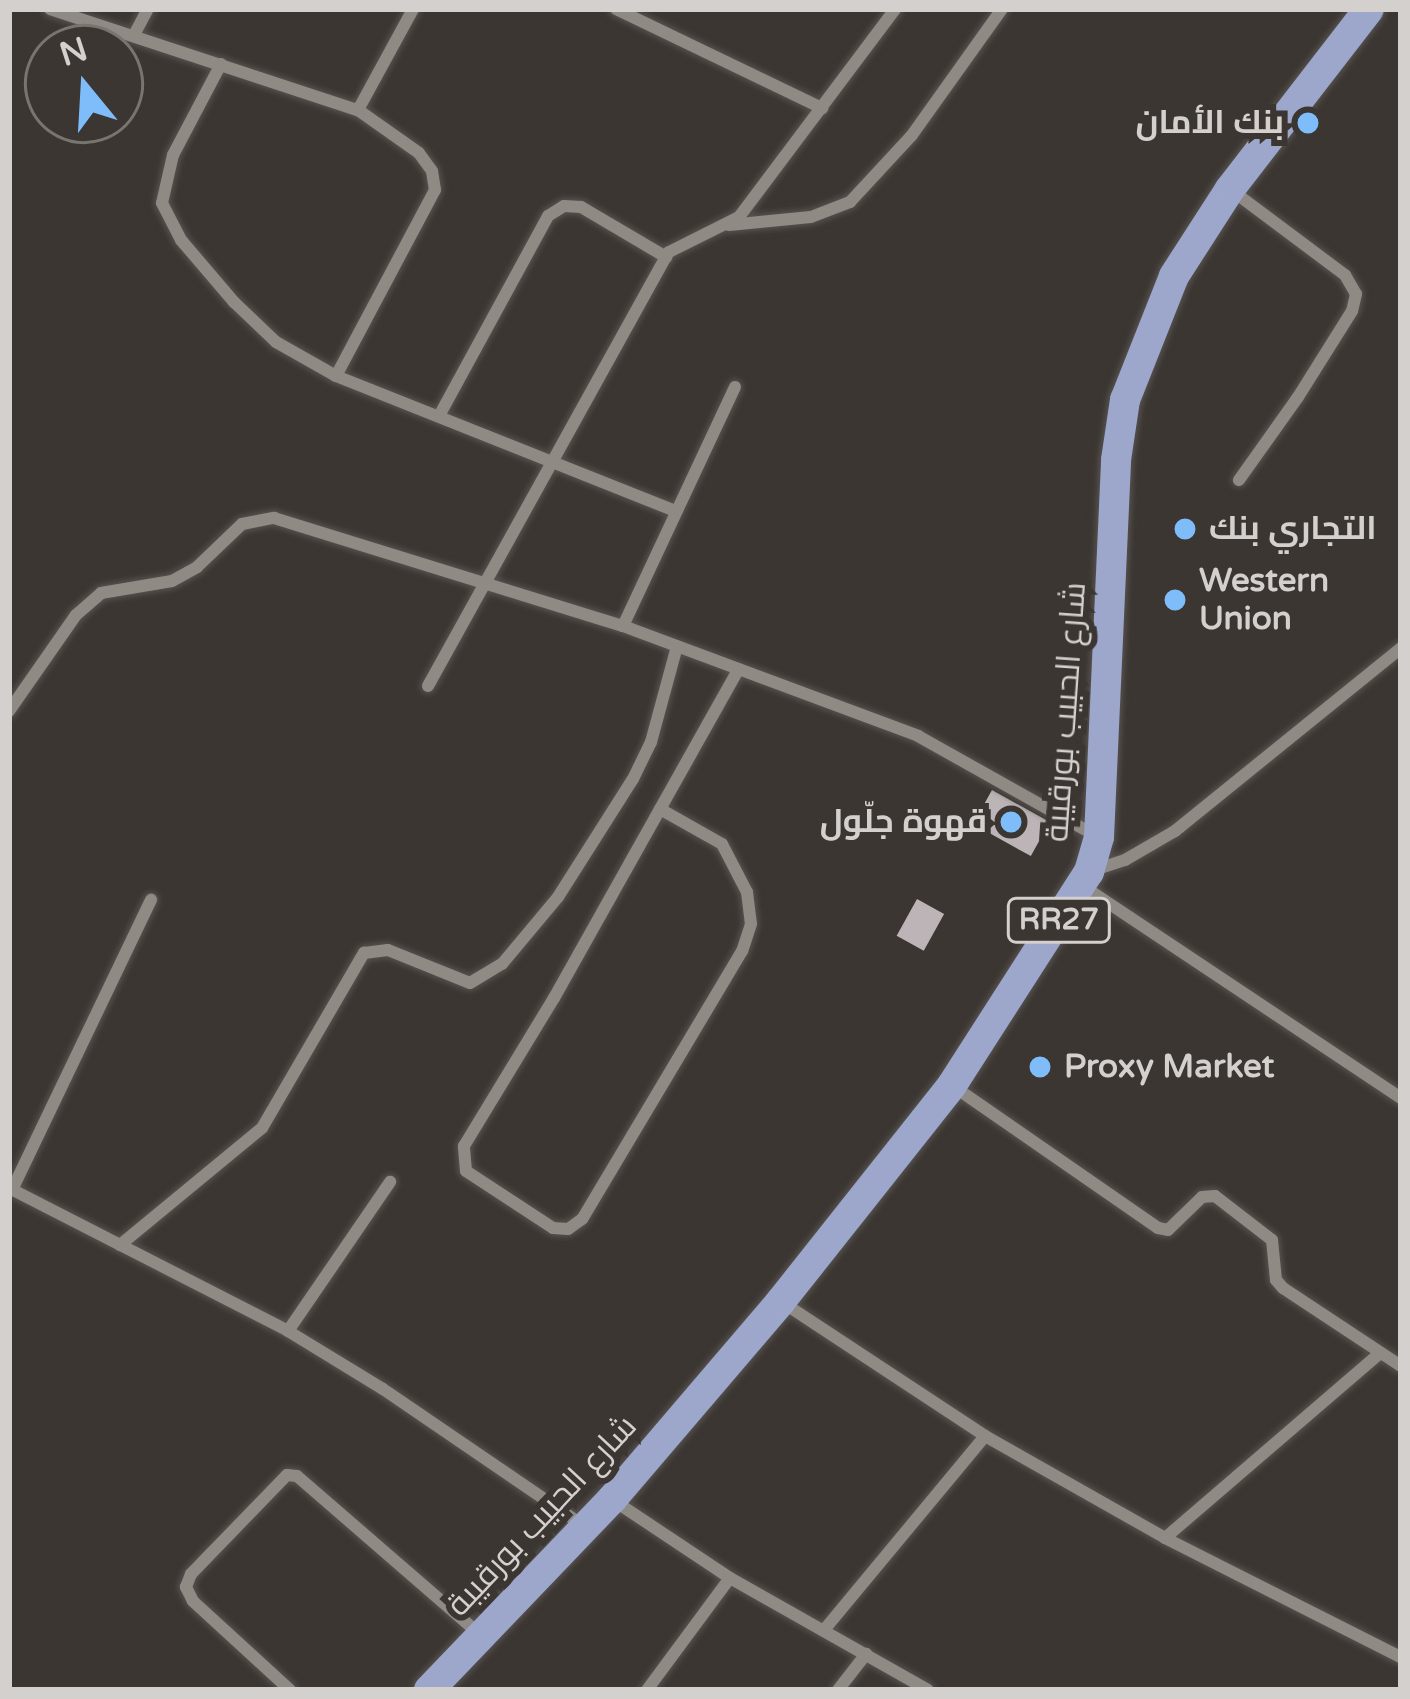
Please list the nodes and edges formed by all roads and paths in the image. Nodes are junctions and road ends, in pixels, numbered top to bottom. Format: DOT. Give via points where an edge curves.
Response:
graph roads {
  1 [pos="50,9"];
  2 [pos="413,9"];
  3 [pos="616,9"];
  4 [pos="895,9"];
  5 [pos="978,9"];
  6 [pos="1370,9"];
  7 [pos="998,13"];
  8 [pos="100,24"];
  9 [pos="144,37"];
  10 [pos="221,64"];
  11 [pos="822,108"];
  12 [pos="358,110"];
  13 [pos="1229,189"];
  14 [pos="729,224"];
  15 [pos="666,257"];
  16 [pos="336,376"];
  17 [pos="735,387"];
  18 [pos="439,416"];
  19 [pos="550,464"];
  20 [pos="1239,480"];
  21 [pos="674,511"];
  22 [pos="480,585"];
  23 [pos="623,626"];
  24 [pos="677,646"];
  25 [pos="1401,648"];
  26 [pos="739,669"];
  27 [pos="428,686"];
  28 [pos="9,711"];
  29 [pos="660,809"];
  30 [pos="1100,837"];
  31 [pos="1086,878"];
  32 [pos="151,900"];
  33 [pos="952,1085"];
  34 [pos="1401,1098"];
  35 [pos="390,1182"];
  36 [pos="10,1189"];
  37 [pos="119,1245"];
  38 [pos="781,1301"];
  39 [pos="288,1331"];
  40 [pos="1379,1354"];
  41 [pos="1401,1366"];
  42 [pos="985,1436"];
  43 [pos="612,1499"];
  44 [pos="585,1527"];
  45 [pos="1165,1538"];
  46 [pos="730,1578"];
  47 [pos="824,1630"];
  48 [pos="480,1635"];
  49 [pos="866,1654"];
  50 [pos="1401,1657"];
  51 [pos="290,1690"];
  52 [pos="429,1690"];
  53 [pos="647,1690"];
  54 [pos="838,1690"];
  55 [pos="928,1690"];
  1 -- 8 [label="street"];
  2 -- 12 [label="street"];
  3 -- 11 [label="street"];
  4 -- 11 [label="street"];
  5 -- 7 [label="street"];
  6 -- 13 [label="main road, شارع الحبيب بورقيبة / RR27"];
  7 -- 14 [label="street" via="912,135 850,202 811,218"];
  9 -- 10 [label="street"];
  10 -- 12 [label="street"];
  10 -- 16 [label="street" via="173,155 162,203 181,240 234,302 276,342"];
  11 -- 14 [label="street"];
  12 -- 16 [label="street" via="419,153 435,190"];
  13 -- 20 [label="street" via="1345,275 1356,294"];
  13 -- 30 [label="main road, شارع الحبيب بورقيبة / RR27" via="1156,311 1125,400"];
  14 -- 15 [label="street" via="675,244"];
  15 -- 18 [label="street" via="581,207 548,216"];
  15 -- 19 [label="street"];
  16 -- 18 [label="street"];
  17 -- 21 [label="street"];
  18 -- 19 [label="street"];
  19 -- 21 [label="street"];
  19 -- 22 [label="street"];
  21 -- 23 [label="street"];
  22 -- 23 [label="street"];
  22 -- 27 [label="street"];
  22 -- 28 [label="street" via="262,517 172,581 101,592"];
  23 -- 24 [label="street"];
  24 -- 26 [label="street"];
  24 -- 37 [label="street" via="643,761 558,897 510,955 470,983 388,950 364,953 262,1128"];
  25 -- 31 [label="street" via="1174,831"];
  26 -- 29 [label="street"];
  26 -- 30 [label="street" via="918,736"];
  29 -- 29 [label="street" via="461,1156 466,1171 553,1228 582,1219 748,938 747,892 728,854 714,837"];
  30 -- 31 [label="main road, شارع الحبيب بورقيبة / RR27"];
  31 -- 33 [label="main road, شارع الحبيب بورقيبة / RR27"];
  31 -- 34 [label="street"];
  32 -- 36 [label="street"];
  33 -- 38 [label="main road, شارع الحبيب بورقيبة / RR27"];
  33 -- 40 [label="street" via="1158,1228 1168,1230 1202,1197 1215,1196 1272,1240 1279,1284"];
  35 -- 39 [label="street"];
  36 -- 37 [label="street"];
  37 -- 39 [label="street"];
  38 -- 42 [label="street"];
  38 -- 43 [label="main road, شارع الحبيب بورقيبة / RR27"];
  39 -- 44 [label="street"];
  40 -- 41 [label="street"];
  40 -- 45 [label="street"];
  42 -- 45 [label="street"];
  42 -- 47 [label="street"];
  43 -- 44 [label="main road, شارع الحبيب بورقيبة / RR27"];
  43 -- 46 [label="street"];
  44 -- 48 [label="main road, شارع الحبيب بورقيبة / RR27"];
  45 -- 50 [label="street"];
  46 -- 47 [label="street"];
  46 -- 53 [label="street"];
  47 -- 49 [label="street"];
  48 -- 51 [label="street" via="287,1474 187,1587"];
  48 -- 52 [label="main road, شارع الحبيب بورقيبة / RR27"];
  49 -- 54 [label="street"];
  49 -- 55 [label="street"];
}
